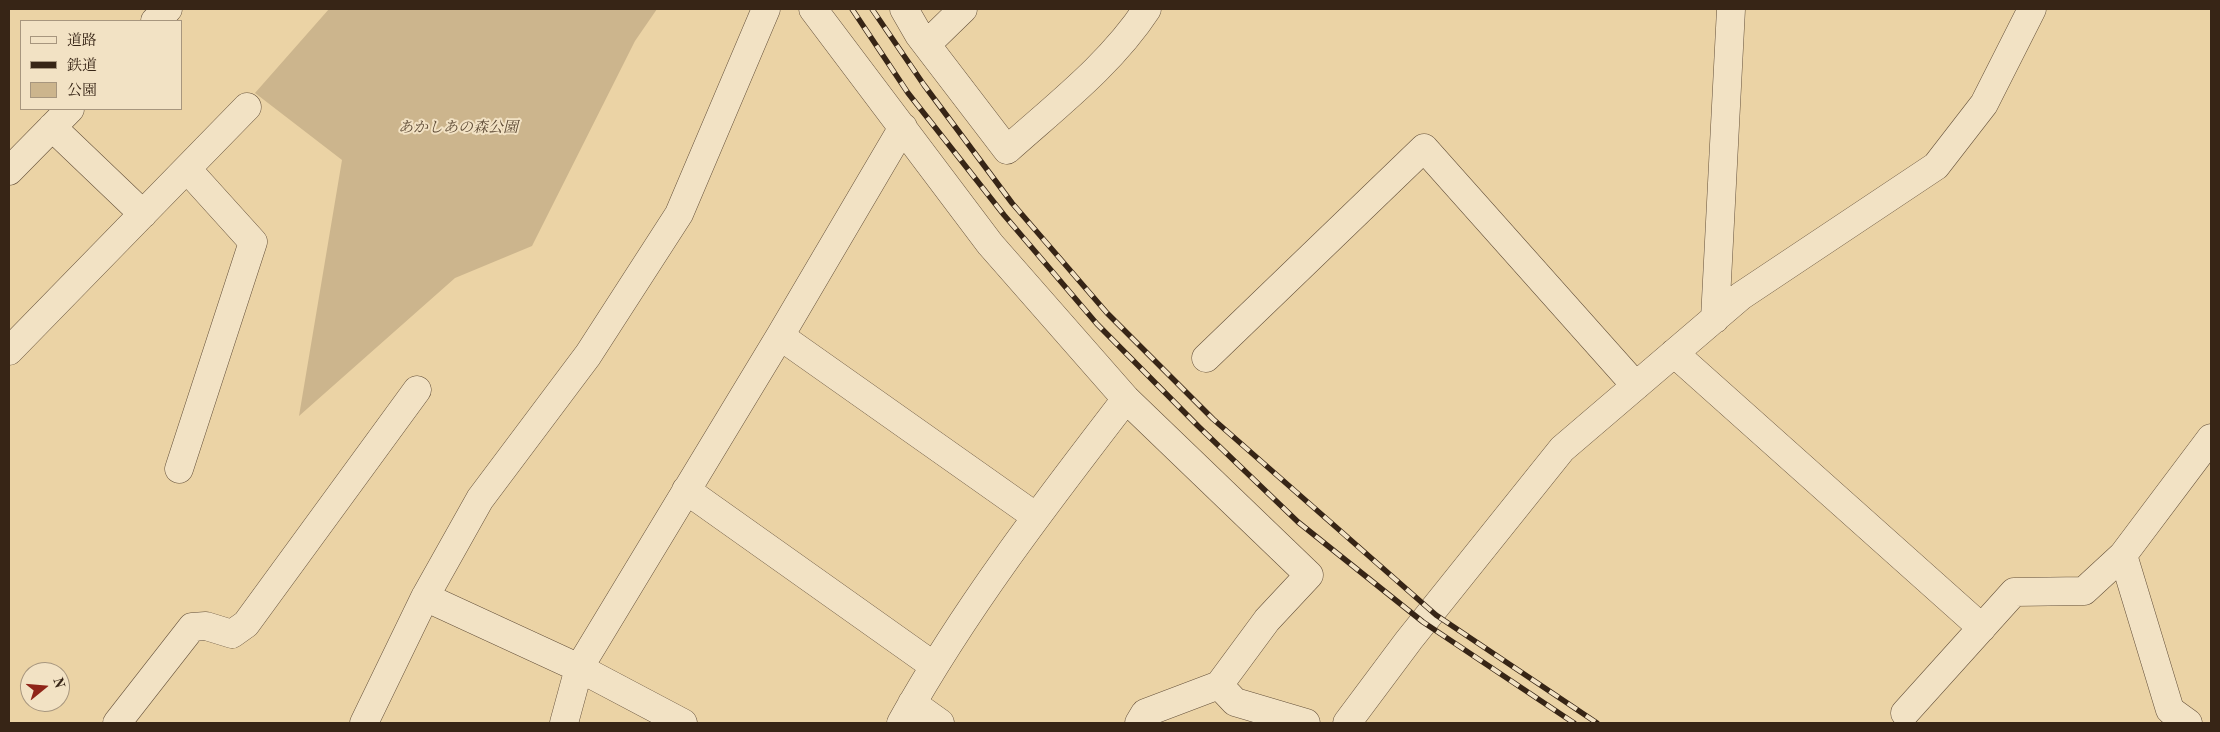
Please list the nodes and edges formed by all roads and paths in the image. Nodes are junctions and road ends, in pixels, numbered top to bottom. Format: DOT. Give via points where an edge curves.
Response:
graph roads {
  1 [pos="168,9"];
  2 [pos="766,9"];
  3 [pos="813,9"];
  4 [pos="904,9"];
  5 [pos="963,9"];
  6 [pos="1147,9"];
  7 [pos="1731,9"];
  8 [pos="2032,9"];
  9 [pos="156,20"];
  10 [pos="926,44"];
  11 [pos="248,107"];
  12 [pos="61,118"];
  13 [pos="904,127"];
  14 [pos="187,170"];
  15 [pos="9,171"];
  16 [pos="143,214"];
  17 [pos="1715,319"];
  18 [pos="780,336"];
  19 [pos="9,351"];
  20 [pos="1674,354"];
  21 [pos="1206,358"];
  22 [pos="1636,386"];
  23 [pos="418,390"];
  24 [pos="1126,400"];
  25 [pos="2211,438"];
  26 [pos="179,469"];
  27 [pos="686,490"];
  28 [pos="1036,516"];
  29 [pos="2123,554"];
  30 [pos="425,596"];
  31 [pos="1982,628"];
  32 [pos="934,666"];
  33 [pos="579,668"];
  34 [pos="1219,685"];
  35 [pos="907,713"];
  36 [pos="1905,713"];
  37 [pos="117,723"];
  38 [pos="364,723"];
  39 [pos="564,723"];
  40 [pos="683,723"];
  41 [pos="940,723"];
  42 [pos="1139,723"];
  43 [pos="1306,723"];
  44 [pos="1347,723"];
  45 [pos="2188,723"];
  1 -- 9 [label="street"];
  2 -- 30 [label="street" via="679,214 588,355 480,499"];
  3 -- 13 [label="street"];
  4 -- 10 [label="street"];
  5 -- 10 [label="street"];
  6 -- 10 [label="street" via="1099,67 1007,150"];
  7 -- 17 [label="street"];
  8 -- 17 [label="street" via="1984,104 1936,166 1741,296"];
  11 -- 14 [label="street"];
  12 -- 15 [label="street"];
  12 -- 16 [label="street"];
  13 -- 18 [label="street"];
  13 -- 24 [label="street" via="990,244"];
  14 -- 16 [label="street"];
  14 -- 26 [label="street" via="253,242"];
  16 -- 19 [label="street"];
  17 -- 20 [label="street"];
  18 -- 27 [label="street"];
  18 -- 28 [label="street"];
  20 -- 22 [label="street"];
  20 -- 31 [label="street"];
  21 -- 22 [label="street" via="1424,148"];
  22 -- 44 [label="street" via="1562,450 1408,640"];
  23 -- 37 [label="street" via="246,624 232,634 206,626 192,627"];
  24 -- 28 [label="street"];
  24 -- 34 [label="street" via="1309,575 1267,620"];
  25 -- 29 [label="street"];
  27 -- 32 [label="street"];
  27 -- 33 [label="street"];
  28 -- 32 [label="street"];
  29 -- 31 [label="street" via="2084,591 2014,592"];
  29 -- 45 [label="street" via="2170,710"];
  30 -- 33 [label="street"];
  30 -- 38 [label="street"];
  31 -- 36 [label="street"];
  32 -- 35 [label="street"];
  33 -- 39 [label="street"];
  33 -- 40 [label="street"];
  34 -- 42 [label="street" via="1144,713"];
  34 -- 43 [label="street" via="1235,702"];
  35 -- 41 [label="street"];
}
